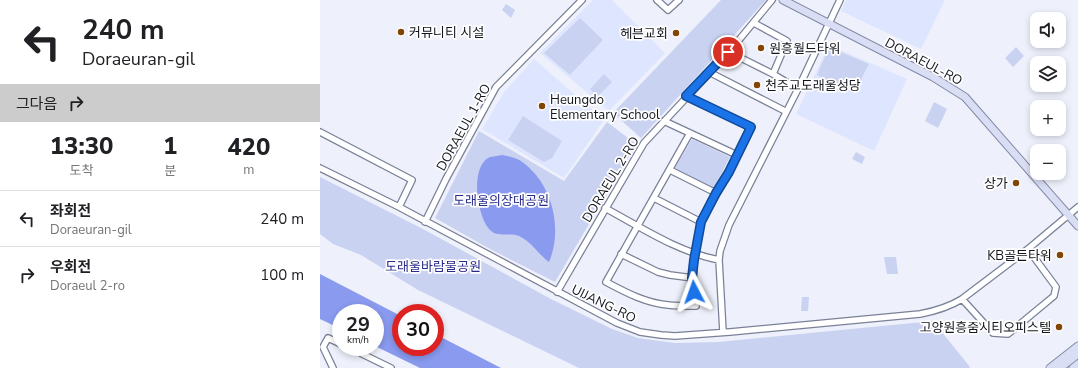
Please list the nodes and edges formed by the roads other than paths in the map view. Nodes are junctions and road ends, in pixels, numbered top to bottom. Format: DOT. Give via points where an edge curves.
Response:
graph roads {
  1 [pos="582,0"];
  2 [pos="657,0"];
  3 [pos="679,0"];
  4 [pos="772,0"];
  5 [pos="783,0"];
  6 [pos="840,0"];
  7 [pos="754,22"];
  8 [pos="828,24"];
  9 [pos="728,52"];
  10 [pos="709,72"];
  11 [pos="773,74"];
  12 [pos="798,89"];
  13 [pos="686,96"];
  14 [pos="785,111"];
  15 [pos="664,121"];
  16 [pos="320,132"];
  17 [pos="690,133"];
  18 [pos="736,155"];
  19 [pos="320,168"];
  20 [pos="670,170"];
  21 [pos="716,193"];
  22 [pos="654,198"];
  23 [pos="398,207"];
  24 [pos="1078,207"];
  25 [pos="605,208"];
  26 [pos="1068,216"];
  27 [pos="425,222"];
  28 [pos="701,222"];
  29 [pos="637,226"];
  30 [pos="1078,226"];
  31 [pos="1028,249"];
  32 [pos="695,253"];
  33 [pos="621,254"];
  34 [pos="719,260"];
  35 [pos="692,278"];
  36 [pos="557,292"];
  37 [pos="962,299"];
  38 [pos="723,332"];
  39 [pos="332,340"];
  40 [pos="1078,346"];
  41 [pos="1078,354"];
  42 [pos="366,356"];
  43 [pos="1078,364"];
  44 [pos="333,368"];
  45 [pos="391,368"];
  46 [pos="1050,368"];
  47 [pos="1060,368"];
  48 [pos="1073,368"];
  1 -- 27 [label="street, DORAEUL 1-RO" via="496,87"];
  2 -- 3 [label="street" via="668,10"];
  4 -- 7 [label="street, DORAEUL 2-RO"];
  5 -- 8 [label="main road, DORAEUL-RO"];
  6 -- 8 [label="street"];
  7 -- 9 [label="street, DORAEUL 2-RO"];
  7 -- 11 [label="street" via="787,42"];
  8 -- 12 [label="street"];
  8 -- 26 [label="main road, DORAEUL-RO" via="965,97"];
  9 -- 10 [label="street, DORAEUL 2-RO"];
  9 -- 11 [label="street"];
  10 -- 13 [label="street, DORAEUL 2-RO"];
  10 -- 14 [label="street"];
  11 -- 12 [label="street"];
  12 -- 14 [label="street"];
  13 -- 15 [label="street, DORAEUL 2-RO"];
  13 -- 18 [label="street" via="751,127"];
  14 -- 34 [label="street" via="729,225"];
  15 -- 17 [label="street"];
  15 -- 25 [label="street, DORAEUL 2-RO" via="644,142"];
  16 -- 23 [label="street" via="412,180"];
  17 -- 18 [label="street"];
  17 -- 20 [label="street"];
  18 -- 21 [label="street"];
  19 -- 23 [label="street, UIJANG-RO"];
  20 -- 21 [label="street"];
  20 -- 22 [label="street"];
  21 -- 28 [label="street"];
  22 -- 28 [label="street"];
  22 -- 29 [label="street"];
  23 -- 27 [label="street, UIJANG-RO"];
  24 -- 26 [label="street, UIJANG-RO"];
  25 -- 29 [label="street"];
  25 -- 36 [label="street, DORAEUL 2-RO"];
  26 -- 30 [label="main road, DORAEUL-RO"];
  26 -- 31 [label="street, UIJANG-RO"];
  27 -- 36 [label="street, UIJANG-RO"];
  28 -- 32 [label="street"];
  29 -- 32 [label="street" via="662,240"];
  29 -- 33 [label="street"];
  31 -- 37 [label="street, UIJANG-RO"];
  31 -- 37 [label="street" via="1056,287 1054,296 1008,334 993,333"];
  32 -- 34 [label="street"];
  32 -- 35 [label="street"];
  33 -- 35 [label="street" via="658,272"];
  33 -- 35 [label="street" via="606,282 644,300 667,305 696,306"];
  34 -- 38 [label="street"];
  36 -- 38 [label="street, UIJANG-RO" via="640,332 675,336"];
  37 -- 38 [label="street, UIJANG-RO" via="953,305 920,314"];
  39 -- 44 [label="street" via="328,338 323,347"];
  40 -- 46 [label="main road"];
  41 -- 47 [label="main road"];
  42 -- 45 [label="street"];
  43 -- 48 [label="main road"];
}
